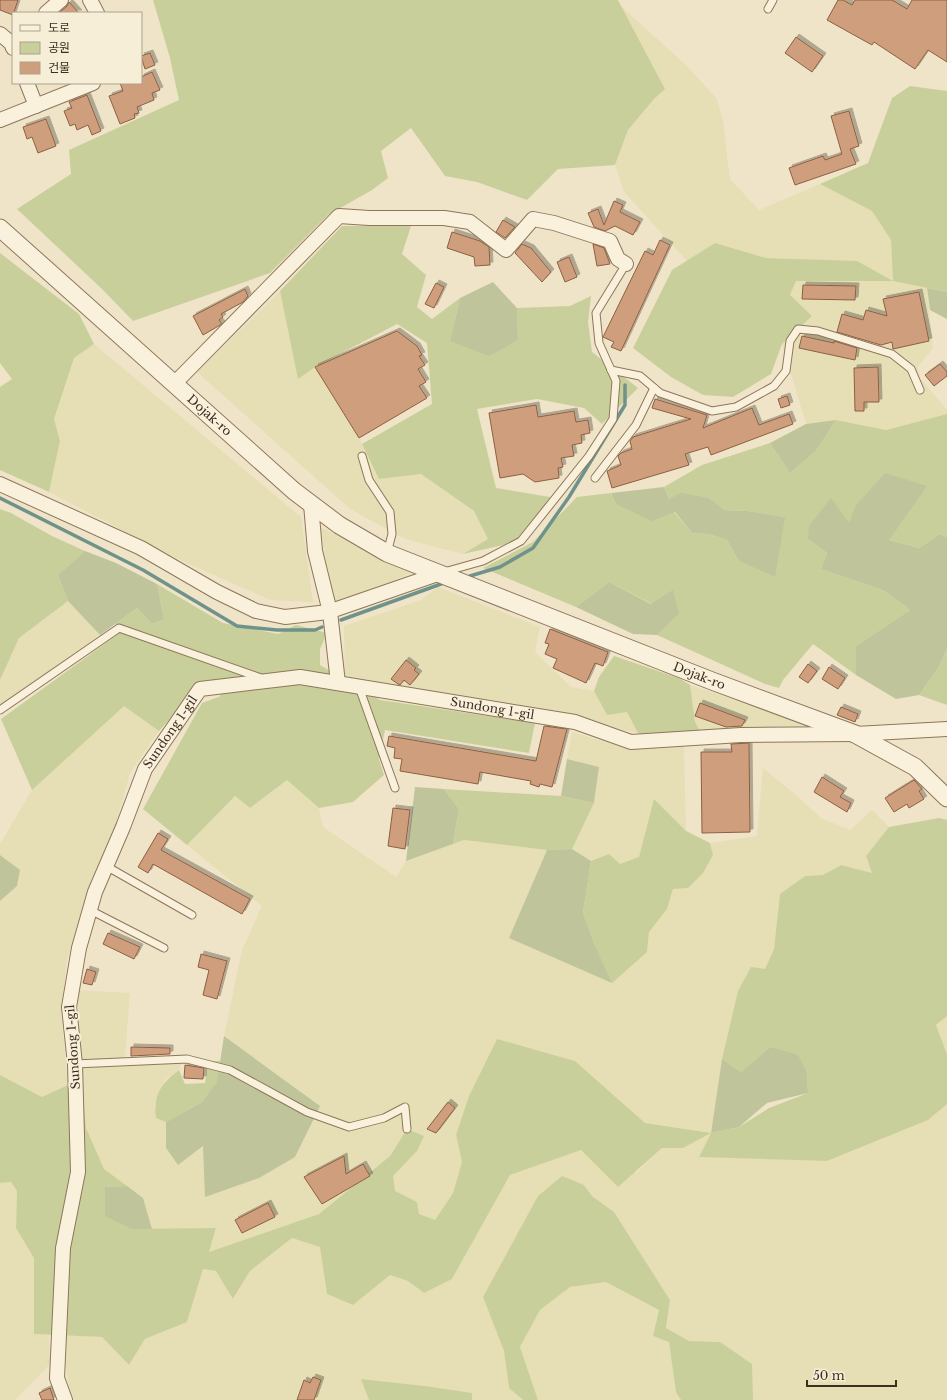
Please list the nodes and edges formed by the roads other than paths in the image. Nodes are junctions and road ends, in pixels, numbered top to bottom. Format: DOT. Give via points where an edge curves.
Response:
graph roads {
  1 [pos="61,0"];
  2 [pos="90,0"];
  3 [pos="773,0"];
  4 [pos="768,9"];
  5 [pos="47,12"];
  6 [pos="96,12"];
  7 [pos="0,34"];
  8 [pos="12,44"];
  9 [pos="27,84"];
  10 [pos="91,84"];
  11 [pos="36,106"];
  12 [pos="0,120"];
  13 [pos="0,228"];
  14 [pos="626,264"];
  15 [pos="611,370"];
  16 [pos="175,383"];
  17 [pos="654,388"];
  18 [pos="920,390"];
  19 [pos="362,456"];
  20 [pos="595,478"];
  21 [pos="0,484"];
  22 [pos="311,504"];
  23 [pos="387,553"];
  24 [pos="438,574"];
  25 [pos="330,612"];
  26 [pos="269,681"];
  27 [pos="338,684"];
  28 [pos="359,687"];
  29 [pos="0,710"];
  30 [pos="947,729"];
  31 [pos="855,734"];
  32 [pos="395,788"];
  33 [pos="947,798"];
  34 [pos="106,866"];
  35 [pos="90,910"];
  36 [pos="192,915"];
  37 [pos="164,948"];
  38 [pos="75,1064"];
  39 [pos="407,1129"];
  40 [pos="65,1400"];
  1 -- 5 [label="street"];
  2 -- 6 [label="street"];
  3 -- 4 [label="lane"];
  7 -- 8 [label="street"];
  9 -- 11 [label="street"];
  10 -- 11 [label="street"];
  11 -- 12 [label="street"];
  13 -- 16 [label="street, Dojak-ro"];
  14 -- 15 [label="lane" via="596,312 599,343"];
  14 -- 16 [label="street" via="618,259 610,241 533,219 506,250 470,222 444,218 339,216"];
  15 -- 17 [label="lane" via="640,376"];
  15 -- 24 [label="lane" via="616,381 613,419 589,456 521,541 483,561"];
  16 -- 22 [label="street, Dojak-ro"];
  17 -- 18 [label="lane" via="660,393 712,410 736,407 774,386 786,371 790,342 798,329 818,331 892,354 911,369"];
  17 -- 20 [label="lane" via="636,425"];
  19 -- 23 [label="lane" via="369,480 390,512 392,534"];
  21 -- 25 [label="street" via="141,548 217,592 256,611 285,617"];
  22 -- 23 [label="street, Dojak-ro" via="339,525"];
  22 -- 25 [label="street" via="315,551"];
  23 -- 24 [label="street, Dojak-ro"];
  24 -- 25 [label="street"];
  24 -- 31 [label="street, Dojak-ro"];
  25 -- 27 [label="street"];
  26 -- 27 [label="street, Sundong 1-gil" via="300,677"];
  26 -- 29 [label="lane" via="119,628"];
  26 -- 34 [label="street, Sundong 1-gil" via="200,689 145,769 124,827"];
  27 -- 28 [label="street, Sundong 1-gil"];
  28 -- 31 [label="street, Sundong 1-gil" via="575,722 631,742 741,735"];
  28 -- 32 [label="lane"];
  30 -- 31 [label="street, Sundong 1-gil"];
  31 -- 33 [label="street, Dojak-ro" via="915,767"];
  34 -- 35 [label="street, Sundong 1-gil"];
  34 -- 36 [label="lane"];
  35 -- 37 [label="lane"];
  35 -- 38 [label="street, Sundong 1-gil" via="79,948 69,1007"];
  38 -- 39 [label="lane" via="187,1059 230,1070 307,1112 348,1127 384,1118 404,1107"];
  38 -- 40 [label="street, Sundong 1-gil" via="78,1172 63,1248 57,1378"];
}
